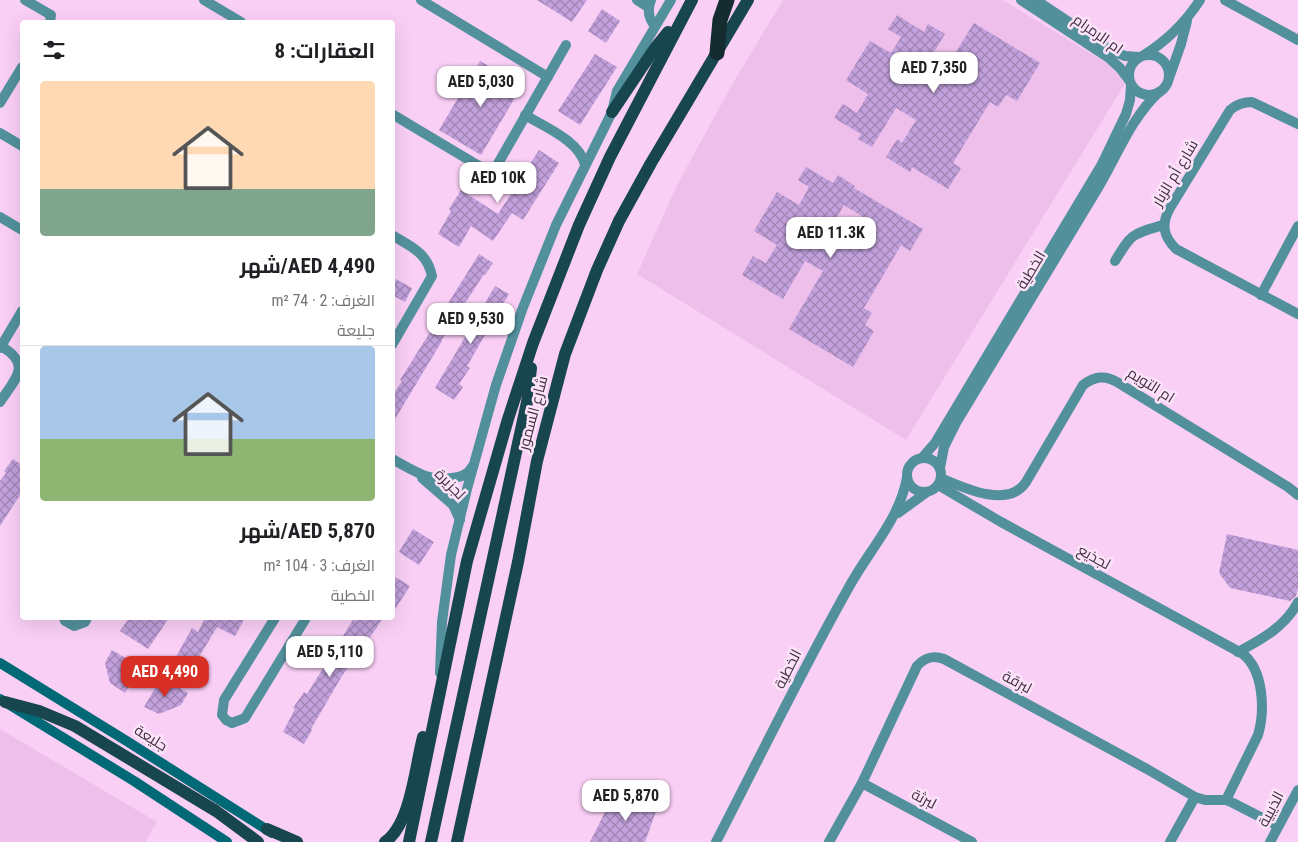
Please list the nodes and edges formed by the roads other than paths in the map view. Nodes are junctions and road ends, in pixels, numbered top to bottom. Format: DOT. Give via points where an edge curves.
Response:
graph roads {
  1 [pos="25,0"];
  2 [pos="204,0"];
  3 [pos="421,0"];
  4 [pos="638,0"];
  5 [pos="670,0"];
  6 [pos="692,0"];
  7 [pos="727,0"];
  8 [pos="748,0"];
  9 [pos="1021,0"];
  10 [pos="1036,0"];
  11 [pos="1200,0"];
  12 [pos="1225,0"];
  13 [pos="650,3"];
  14 [pos="684,12"];
  15 [pos="1187,19"];
  16 [pos="50,20"];
  17 [pos="238,20"];
  18 [pos="655,26"];
  19 [pos="1298,40"];
  20 [pos="566,45"];
  21 [pos="717,53"];
  22 [pos="1142,56"];
  23 [pos="20,70"];
  24 [pos="548,77"];
  25 [pos="1168,79"];
  26 [pos="1130,82"];
  27 [pos="1159,92"];
  28 [pos="0,103"];
  29 [pos="612,112"];
  30 [pos="525,115"];
  31 [pos="395,116"];
  32 [pos="1298,124"];
  33 [pos="0,133"];
  34 [pos="598,139"];
  35 [pos="20,145"];
  36 [pos="575,146"];
  37 [pos="586,165"];
  38 [pos="0,217"];
  39 [pos="1163,225"];
  40 [pos="1298,226"];
  41 [pos="20,229"];
  42 [pos="395,237"];
  43 [pos="1115,261"];
  44 [pos="1261,295"];
  45 [pos="20,314"];
  46 [pos="1298,314"];
  47 [pos="395,339"];
  48 [pos="533,343"];
  49 [pos="0,347"];
  50 [pos="0,402"];
  51 [pos="922,458"];
  52 [pos="395,461"];
  53 [pos="474,464"];
  54 [pos="416,472"];
  55 [pos="940,477"];
  56 [pos="907,478"];
  57 [pos="927,492"];
  58 [pos="1298,495"];
  59 [pos="895,515"];
  60 [pos="460,520"];
  61 [pos="1298,602"];
  62 [pos="65,620"];
  63 [pos="86,620"];
  64 [pos="274,620"];
  65 [pos="305,620"];
  66 [pos="1238,652"];
  67 [pos="0,663"];
  68 [pos="439,690"];
  69 [pos="2,700"];
  70 [pos="862,783"];
  71 [pos="1298,790"];
  72 [pos="1195,797"];
  73 [pos="1226,800"];
  74 [pos="1278,826"];
  75 [pos="267,829"];
  76 [pos="460,838"];
  77 [pos="227,842"];
  78 [pos="258,842"];
  79 [pos="284,842"];
  80 [pos="297,842"];
  81 [pos="385,842"];
  82 [pos="410,842"];
  83 [pos="431,842"];
  84 [pos="716,842"];
  85 [pos="829,842"];
  86 [pos="972,842"];
  87 [pos="1170,842"];
  88 [pos="1270,842"];
  1 -- 16 [label="street" via="51,15"];
  2 -- 17 [label="street"];
  3 -- 24 [label="street"];
  4 -- 13 [label="street"];
  5 -- 18 [label="street, شارع السمور"];
  6 -- 14 [label="main road, شارع السمور"];
  7 -- 21 [label="highway" via="720,20"];
  8 -- 21 [label="main road, شارع السمور"];
  9 -- 26 [label="street, ام الرمرام" via="1109,58"];
  10 -- 22 [label="street, ام الرمرام" via="1112,50 1125,56"];
  11 -- 15 [label="street"];
  12 -- 19 [label="street"];
  13 -- 18 [label="street" via="648,15"];
  14 -- 29 [label="main road"];
  14 -- 48 [label="main road, شارع السمور" via="610,157 579,225"];
  15 -- 22 [label="street" via="1167,39"];
  15 -- 25 [label="street" via="1178,56"];
  18 -- 29 [label="street, شارع السمور" via="617,91"];
  20 -- 24 [label="street"];
  21 -- 76 [label="main road, شارع السمور" via="619,221 565,354 537,461"];
  22 -- 25 [label="street" via="1151,55 1163,61 1167,66"];
  22 -- 26 [label="street" via="1129,69"];
  23 -- 28 [label="street"];
  24 -- 30 [label="street"];
  25 -- 27 [label="street"];
  26 -- 27 [label="street" via="1134,89 1144,94"];
  26 -- 51 [label="street, الخطية" via="1126,114 1102,164 935,444"];
  27 -- 55 [label="street, الخطية" via="1137,118 956,423 944,447"];
  29 -- 34 [label="street, شارع السمور"];
  30 -- 31 [label="street" via="496,167 488,170"];
  30 -- 36 [label="street"];
  32 -- 39 [label="street, شارع أم الزبار" via="1252,102 1236,105 1175,200"];
  33 -- 35 [label="street"];
  34 -- 36 [label="street"];
  34 -- 37 [label="street, شارع السمور"];
  36 -- 37 [label="street"];
  37 -- 53 [label="street, شارع السمور" via="556,225 522,310 496,385"];
  38 -- 41 [label="street"];
  39 -- 43 [label="street" via="1130,238"];
  39 -- 44 [label="street, شارع أم الزبار" via="1169,243 1176,249"];
  40 -- 44 [label="street"];
  42 -- 47 [label="street" via="420,252 430,264 432,276"];
  44 -- 46 [label="street, شارع أم الزبار"];
  45 -- 49 [label="street"];
  48 -- 68 [label="main road, شارع السمور" via="467,561"];
  48 -- 83 [label="main road" via="527,402"];
  49 -- 50 [label="street" via="19,361 19,370"];
  51 -- 55 [label="street" via="932,460"];
  51 -- 56 [label="street" via="912,463"];
  52 -- 54 [label="street, لجزيرة"];
  53 -- 54 [label="street, لجزيرة" via="470,472 460,478 433,479"];
  53 -- 60 [label="street, شارع السمور"];
  54 -- 60 [label="street, لجزيرة" via="454,505"];
  55 -- 57 [label="street" via="932,491"];
  55 -- 58 [label="street, ام التويم" via="981,493 1000,495 1019,491 1083,385 1103,377 1117,382"];
  55 -- 66 [label="street, لجذيع" via="1009,527"];
  56 -- 57 [label="street" via="916,490"];
  56 -- 59 [label="street, الخطية"];
  57 -- 59 [label="street, الخطية"];
  59 -- 84 [label="street, الخطية" via="845,593"];
  60 -- 68 [label="street, شارع السمور" via="446,582"];
  61 -- 66 [label="street" via="1277,628"];
  62 -- 63 [label="street" via="74,626"];
  64 -- 65 [label="street" via="224,700 222,715 226,720 232,722 245,718"];
  66 -- 73 [label="street, لجذيع" via="1248,658 1257,673 1263,709 1258,735"];
  67 -- 75 [label="main road, جليعة"];
  68 -- 81 [label="main road" via="424,732 402,821"];
  68 -- 82 [label="main road, شارع السمور"];
  69 -- 77 [label="main road"];
  69 -- 78 [label="main road" via="75,726 216,811"];
  70 -- 72 [label="street, لبرقة" via="917,666 921,661 938,657"];
  70 -- 85 [label="street, لبرقة"];
  70 -- 86 [label="street, لبرثة"];
  71 -- 74 [label="street, الذيبية"];
  72 -- 73 [label="street, لبرقة"];
  72 -- 87 [label="street"];
  73 -- 74 [label="street, لبرقة"];
  74 -- 88 [label="street, الذيبية"];
  75 -- 79 [label="main road, جليعة"];
  75 -- 80 [label="main road"];
}
